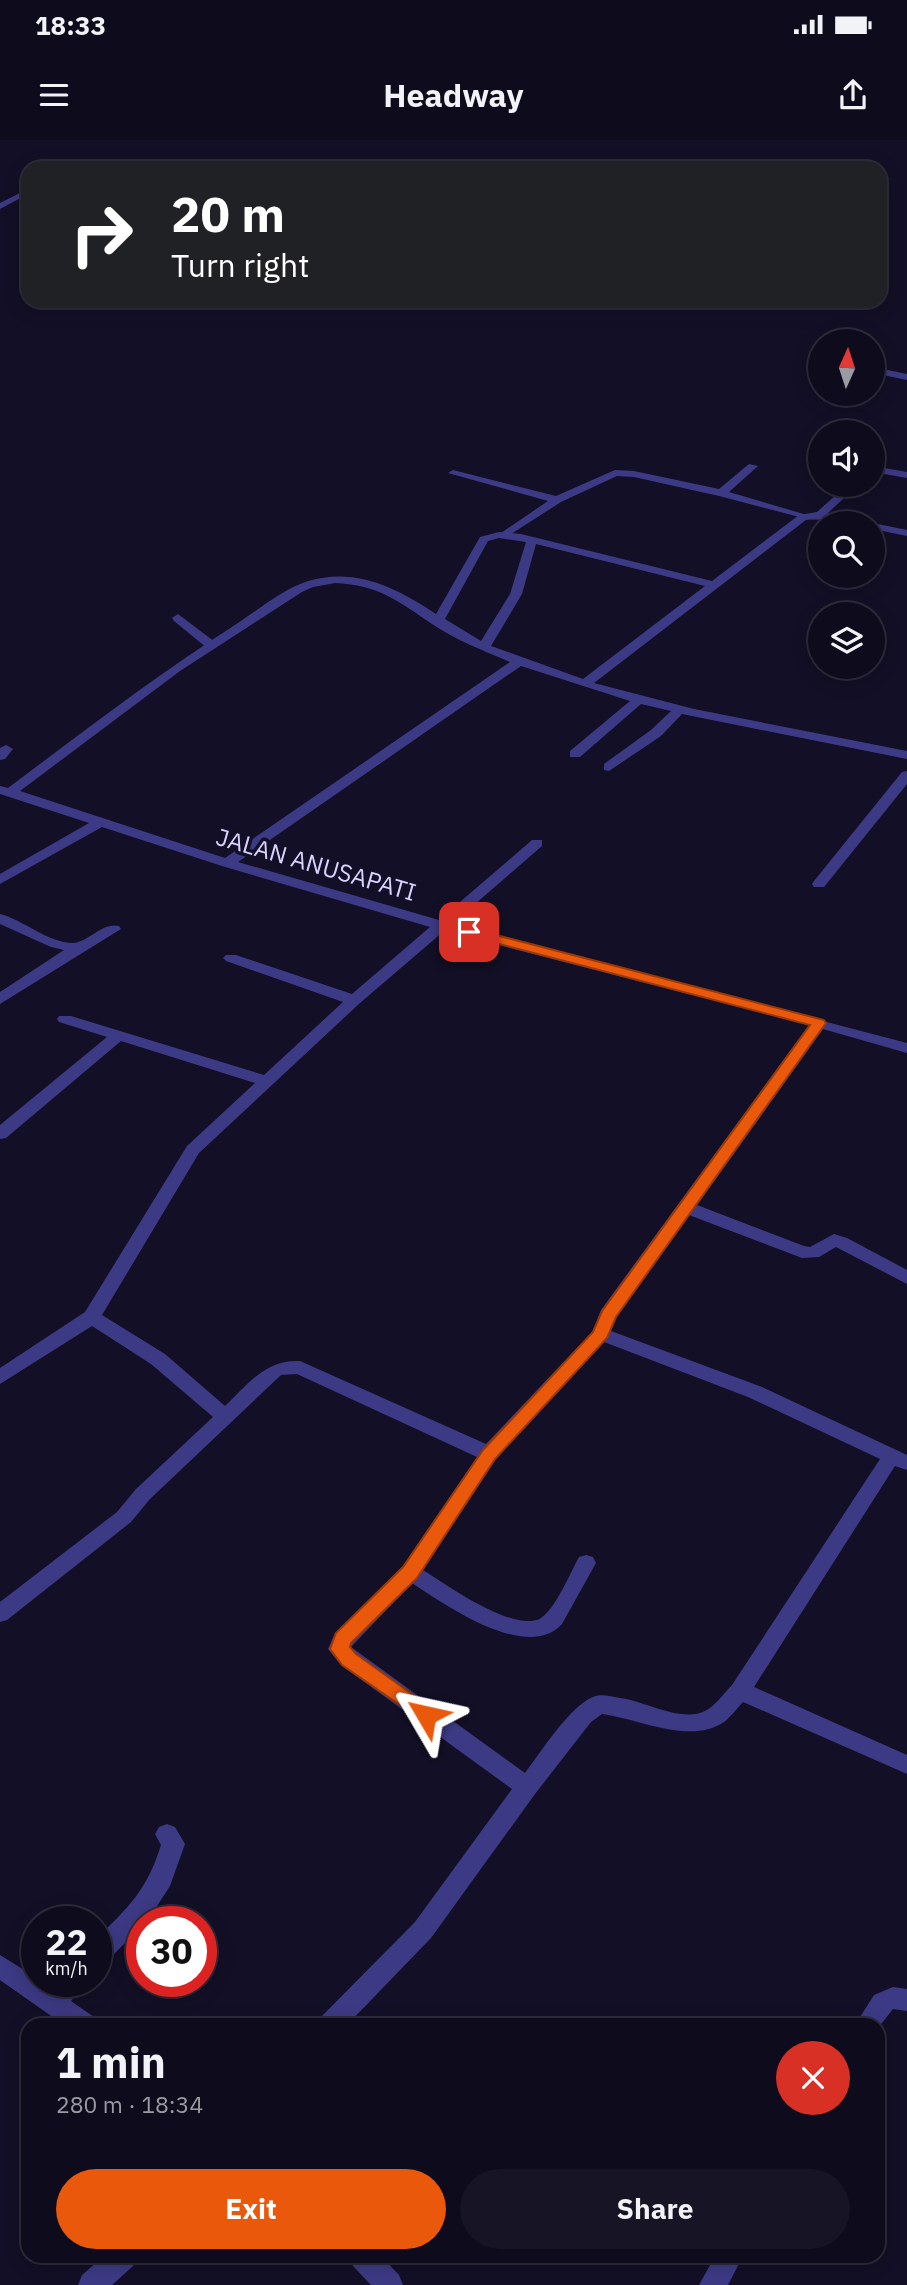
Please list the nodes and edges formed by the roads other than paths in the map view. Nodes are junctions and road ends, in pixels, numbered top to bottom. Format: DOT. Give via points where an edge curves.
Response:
graph roads {
  1 [pos="21,195"];
  2 [pos="0,206"];
  3 [pos="886,373"];
  4 [pos="907,377"];
  5 [pos="753,466"];
  6 [pos="885,471"];
  7 [pos="453,473"];
  8 [pos="907,475"];
  9 [pos="721,493"];
  10 [pos="840,497"];
  11 [pos="557,500"];
  12 [pos="824,511"];
  13 [pos="808,516"];
  14 [pos="803,517"];
  15 [pos="885,528"];
  16 [pos="907,533"];
  17 [pos="505,535"];
  18 [pos="532,540"];
  19 [pos="715,586"];
  20 [pos="178,618"];
  21 [pos="437,622"];
  22 [pos="211,645"];
  23 [pos="484,647"];
  24 [pos="520,661"];
  25 [pos="585,684"];
  26 [pos="637,701"];
  27 [pos="678,711"];
  28 [pos="575,754"];
  29 [pos="907,755"];
  30 [pos="609,767"];
  31 [pos="907,775"];
  32 [pos="5,790"];
  33 [pos="101,822"];
  34 [pos="537,843"];
  35 [pos="227,863"];
  36 [pos="0,880"];
  37 [pos="819,884"];
  38 [pos="0,918"];
  39 [pos="444,926"];
  40 [pos="114,929"];
  41 [pos="77,948"];
  42 [pos="231,958"];
  43 [pos="0,999"];
  44 [pos="354,1000"];
  45 [pos="65,1019"];
  46 [pos="819,1023"];
  47 [pos="118,1036"];
  48 [pos="907,1048"];
  49 [pos="266,1082"];
  50 [pos="0,1134"];
  51 [pos="685,1207"];
  52 [pos="907,1278"];
  53 [pos="92,1317"];
  54 [pos="601,1334"];
  55 [pos="8,1371"];
  56 [pos="226,1417"];
  57 [pos="489,1454"];
  58 [pos="899,1460"];
  59 [pos="586,1563"];
  60 [pos="410,1572"];
  61 [pos="0,1614"];
  62 [pos="740,1691"];
  63 [pos="907,1765"];
  64 [pos="527,1787"];
  65 [pos="167,1834"];
  66 [pos="112,1939"];
  67 [pos="0,1966"];
  68 [pos="59,1997"];
  69 [pos="907,2000"];
  70 [pos="53,2004"];
  71 [pos="74,2018"];
  72 [pos="337,2018"];
  73 [pos="872,2018"];
  74 [pos="116,2263"];
  75 [pos="369,2263"];
  76 [pos="726,2263"];
  77 [pos="92,2285"];
  78 [pos="389,2285"];
  79 [pos="713,2285"];
  1 -- 2 [label="street"];
  3 -- 4 [label="street"];
  5 -- 9 [label="street"];
  6 -- 8 [label="street"];
  7 -- 11 [label="street"];
  9 -- 11 [label="street" via="615,473"];
  9 -- 14 [label="street"];
  10 -- 12 [label="street"];
  11 -- 17 [label="street"];
  13 -- 14 [label="street"];
  14 -- 19 [label="street"];
  15 -- 16 [label="street"];
  17 -- 18 [label="street"];
  17 -- 21 [label="street" via="484,539"];
  18 -- 19 [label="street"];
  18 -- 23 [label="street" via="516,594"];
  19 -- 25 [label="street"];
  20 -- 22 [label="street"];
  21 -- 22 [label="street" via="385,589 319,580"];
  21 -- 23 [label="street"];
  22 -- 32 [label="street"];
  23 -- 24 [label="street"];
  24 -- 25 [label="street"];
  24 -- 35 [label="street"];
  25 -- 26 [label="street"];
  26 -- 27 [label="street"];
  26 -- 28 [label="street"];
  27 -- 29 [label="street"];
  27 -- 30 [label="street"];
  31 -- 37 [label="street"];
  32 -- 33 [label="street, JALAN ANUSAPATI"];
  33 -- 35 [label="street, JALAN ANUSAPATI"];
  33 -- 36 [label="street"];
  34 -- 39 [label="street"];
  35 -- 39 [label="street, JALAN ANUSAPATI"];
  38 -- 41 [label="street" via="56,944"];
  39 -- 44 [label="street"];
  39 -- 46 [label="street, JALAN ANUSAPATI"];
  40 -- 41 [label="street"];
  41 -- 43 [label="street"];
  42 -- 44 [label="street"];
  44 -- 49 [label="street"];
  45 -- 47 [label="street"];
  46 -- 48 [label="street, JALAN ANUSAPATI"];
  46 -- 51 [label="street"];
  47 -- 49 [label="street"];
  47 -- 50 [label="street"];
  49 -- 53 [label="street" via="193,1150"];
  51 -- 52 [label="street" via="803,1252 813,1254 834,1240 841,1242"];
  51 -- 54 [label="street" via="608,1315"];
  53 -- 55 [label="street"];
  53 -- 56 [label="street" via="158,1359"];
  54 -- 57 [label="street"];
  54 -- 58 [label="street" via="755,1392"];
  56 -- 57 [label="street" via="275,1370 300,1368"];
  56 -- 61 [label="street" via="124,1517"];
  57 -- 60 [label="street"];
  58 -- 62 [label="street"];
  59 -- 60 [label="street" via="551,1623 537,1628 504,1626"];
  60 -- 64 [label="street" via="343,1639 339,1649"];
  62 -- 63 [label="street"];
  62 -- 64 [label="street" via="717,1715 700,1723 598,1704 583,1716"];
  64 -- 72 [label="street" via="423,1930"];
  65 -- 66 [label="street" via="173,1844 162,1879"];
  67 -- 70 [label="street"];
  68 -- 70 [label="street"];
  69 -- 73 [label="street" via="893,1996 884,2000"];
  70 -- 71 [label="street"];
  74 -- 77 [label="street"];
  75 -- 78 [label="street"];
  76 -- 79 [label="street"];
}
